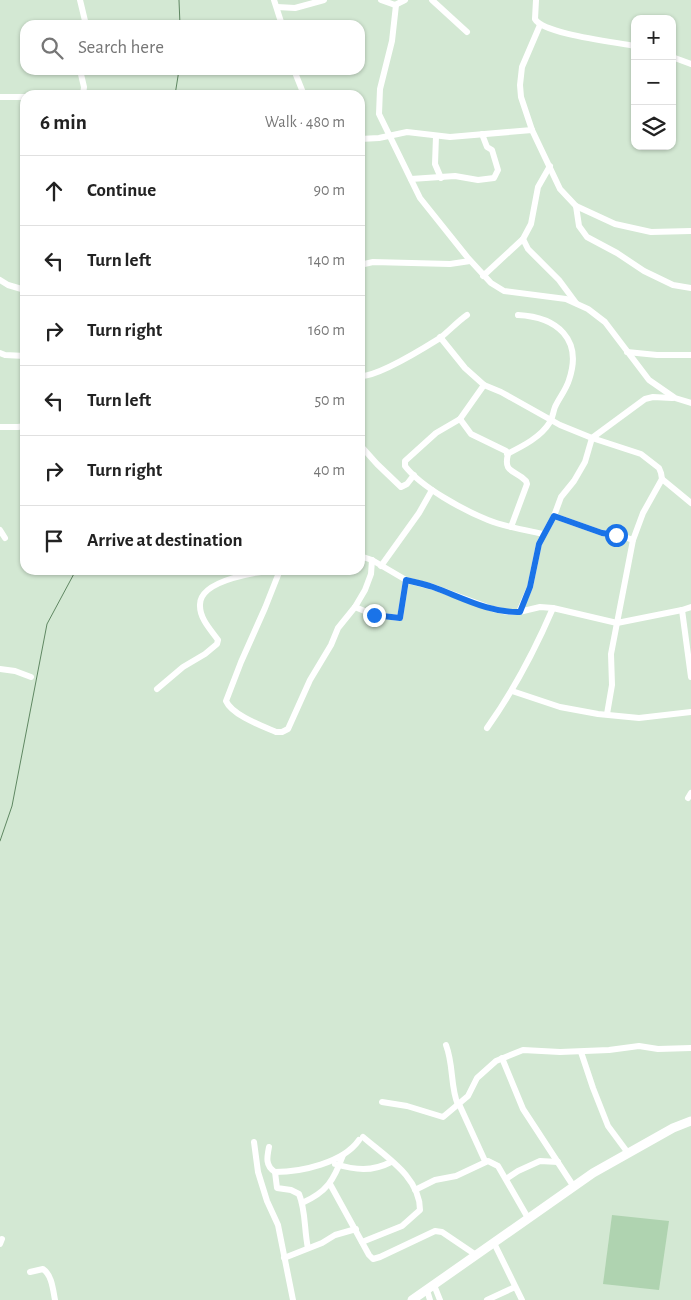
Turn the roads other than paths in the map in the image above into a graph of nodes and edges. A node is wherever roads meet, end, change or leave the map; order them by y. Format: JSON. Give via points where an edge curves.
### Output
{"nodes":[{"id":1,"x":80,"y":0,"type":"edge"},
{"id":2,"x":274,"y":0,"type":"edge"},
{"id":3,"x":324,"y":0,"type":"edge"},
{"id":4,"x":381,"y":0,"type":"edge"},
{"id":5,"x":405,"y":0,"type":"edge"},
{"id":6,"x":432,"y":0,"type":"edge"},
{"id":7,"x":536,"y":0,"type":"edge"},
{"id":8,"x":396,"y":5,"type":"junction"},
{"id":9,"x":277,"y":7,"type":"junction"},
{"id":10,"x":85,"y":20,"type":"edge"},
{"id":11,"x":281,"y":20,"type":"edge"},
{"id":12,"x":540,"y":25,"type":"junction"},
{"id":13,"x":467,"y":32,"type":"dead end"},
{"id":14,"x":631,"y":45,"type":"edge"},
{"id":15,"x":676,"y":58,"type":"edge"},
{"id":16,"x":691,"y":64,"type":"edge"},
{"id":17,"x":81,"y":75,"type":"edge"},
{"id":18,"x":296,"y":75,"type":"edge"},
{"id":19,"x":84,"y":90,"type":"edge"},
{"id":20,"x":302,"y":90,"type":"edge"},
{"id":21,"x":0,"y":97,"type":"edge"},
{"id":22,"x":20,"y":97,"type":"edge"},
{"id":23,"x":532,"y":130,"type":"junction"},
{"id":24,"x":482,"y":134,"type":"junction"},
{"id":25,"x":390,"y":136,"type":"junction"},
{"id":26,"x":436,"y":136,"type":"junction"},
{"id":27,"x":365,"y":138,"type":"edge"},
{"id":28,"x":550,"y":166,"type":"junction"},
{"id":29,"x":441,"y":178,"type":"junction"},
{"id":30,"x":410,"y":179,"type":"junction"},
{"id":31,"x":576,"y":206,"type":"junction"},
{"id":32,"x":691,"y":231,"type":"edge"},
{"id":33,"x":523,"y":239,"type":"junction"},
{"id":34,"x":470,"y":261,"type":"junction"},
{"id":35,"x":365,"y":264,"type":"edge"},
{"id":36,"x":483,"y":276,"type":"junction"},
{"id":37,"x":0,"y":280,"type":"edge"},
{"id":38,"x":691,"y":288,"type":"edge"},
{"id":39,"x":20,"y":289,"type":"edge"},
{"id":40,"x":576,"y":302,"type":"junction"},
{"id":41,"x":467,"y":315,"type":"dead end"},
{"id":42,"x":518,"y":315,"type":"dead end"},
{"id":43,"x":440,"y":338,"type":"junction"},
{"id":44,"x":0,"y":352,"type":"edge"},
{"id":45,"x":627,"y":352,"type":"junction"},
{"id":46,"x":691,"y":355,"type":"edge"},
{"id":47,"x":20,"y":356,"type":"edge"},
{"id":48,"x":365,"y":376,"type":"edge"},
{"id":49,"x":484,"y":385,"type":"junction"},
{"id":50,"x":675,"y":398,"type":"junction"},
{"id":51,"x":691,"y":403,"type":"edge"},
{"id":52,"x":460,"y":419,"type":"junction"},
{"id":53,"x":551,"y":420,"type":"junction"},
{"id":54,"x":0,"y":427,"type":"edge"},
{"id":55,"x":20,"y":427,"type":"edge"},
{"id":56,"x":592,"y":438,"type":"junction"},
{"id":57,"x":365,"y":451,"type":"edge"},
{"id":58,"x":507,"y":454,"type":"junction"},
{"id":59,"x":414,"y":475,"type":"junction"},
{"id":60,"x":662,"y":479,"type":"junction"},
{"id":61,"x":432,"y":490,"type":"junction"},
{"id":62,"x":691,"y":503,"type":"edge"},
{"id":63,"x":554,"y":516,"type":"junction"},
{"id":64,"x":511,"y":527,"type":"junction"},
{"id":65,"x":0,"y":530,"type":"edge"},
{"id":66,"x":544,"y":534,"type":"junction"},
{"id":67,"x":5,"y":538,"type":"dead end"},
{"id":68,"x":633,"y":540,"type":"junction"},
{"id":69,"x":365,"y":558,"type":"edge"},
{"id":70,"x":372,"y":560,"type":"junction"},
{"id":71,"x":381,"y":566,"type":"junction"},
{"id":72,"x":243,"y":575,"type":"edge"},
{"id":73,"x":278,"y":575,"type":"edge"},
{"id":74,"x":406,"y":580,"type":"junction"},
{"id":75,"x":355,"y":607,"type":"junction"},
{"id":76,"x":691,"y":607,"type":"edge"},
{"id":77,"x":553,"y":608,"type":"junction"},
{"id":78,"x":682,"y":610,"type":"junction"},
{"id":79,"x":520,"y":612,"type":"junction"},
{"id":80,"x":617,"y":623,"type":"junction"},
{"id":81,"x":0,"y":669,"type":"edge"},
{"id":82,"x":31,"y":677,"type":"dead end"},
{"id":83,"x":691,"y":677,"type":"edge"},
{"id":84,"x":157,"y":688,"type":"dead end"},
{"id":85,"x":512,"y":691,"type":"junction"},
{"id":86,"x":691,"y":712,"type":"edge"},
{"id":87,"x":607,"y":714,"type":"junction"},
{"id":88,"x":487,"y":728,"type":"dead end"},
{"id":89,"x":446,"y":1045,"type":"dead end"},
{"id":90,"x":691,"y":1048,"type":"edge"},
{"id":91,"x":581,"y":1052,"type":"junction"},
{"id":92,"x":502,"y":1058,"type":"junction"},
{"id":93,"x":382,"y":1102,"type":"dead end"},
{"id":94,"x":458,"y":1105,"type":"junction"},
{"id":95,"x":691,"y":1121,"type":"edge"},
{"id":96,"x":254,"y":1142,"type":"dead end"},
{"id":97,"x":269,"y":1148,"type":"dead end"},
{"id":98,"x":628,"y":1153,"type":"junction"},
{"id":99,"x":343,"y":1154,"type":"junction"},
{"id":100,"x":485,"y":1161,"type":"junction"},
{"id":101,"x":392,"y":1162,"type":"junction"},
{"id":102,"x":558,"y":1162,"type":"junction"},
{"id":103,"x":328,"y":1163,"type":"junction"},
{"id":104,"x":339,"y":1165,"type":"junction"},
{"id":105,"x":275,"y":1172,"type":"junction"},
{"id":106,"x":506,"y":1179,"type":"junction"},
{"id":107,"x":330,"y":1184,"type":"junction"},
{"id":108,"x":574,"y":1187,"type":"junction"},
{"id":109,"x":415,"y":1190,"type":"junction"},
{"id":110,"x":302,"y":1203,"type":"junction"},
{"id":111,"x":528,"y":1218,"type":"junction"},
{"id":112,"x":356,"y":1229,"type":"junction"},
{"id":113,"x":362,"y":1242,"type":"junction"},
{"id":114,"x":494,"y":1243,"type":"junction"},
{"id":115,"x":308,"y":1248,"type":"junction"},
{"id":116,"x":476,"y":1256,"type":"junction"},
{"id":117,"x":284,"y":1258,"type":"junction"},
{"id":118,"x":30,"y":1272,"type":"dead end"},
{"id":119,"x":431,"y":1287,"type":"junction"},
{"id":120,"x":515,"y":1287,"type":"junction"},
{"id":121,"x":55,"y":1300,"type":"edge"},
{"id":122,"x":293,"y":1300,"type":"edge"},
{"id":123,"x":412,"y":1300,"type":"edge"},
{"id":124,"x":430,"y":1300,"type":"edge"},
{"id":125,"x":440,"y":1300,"type":"edge"},
{"id":126,"x":487,"y":1300,"type":"edge"},
{"id":127,"x":522,"y":1300,"type":"edge"}],
"edges":[{"from":1,"to":10,"type":"street"},
{"from":2,"to":9,"type":"street"},
{"from":3,"to":9,"type":"street","via":[[296,8]]},
{"from":4,"to":8,"type":"street"},
{"from":5,"to":8,"type":"street"},
{"from":6,"to":13,"type":"street"},
{"from":7,"to":12,"type":"street","via":[[535,18]]},
{"from":8,"to":25,"type":"street","via":[[378,106],[381,121]]},
{"from":9,"to":11,"type":"street"},
{"from":12,"to":14,"type":"street","via":[[564,33]]},
{"from":12,"to":23,"type":"street","via":[[520,78]]},
{"from":15,"to":16,"type":"street"},
{"from":17,"to":19,"type":"street"},
{"from":18,"to":20,"type":"street"},
{"from":21,"to":22,"type":"street"},
{"from":23,"to":24,"type":"street"},
{"from":23,"to":28,"type":"street"},
{"from":24,"to":26,"type":"street"},
{"from":24,"to":29,"type":"street","via":[[487,147],[492,150],[498,170],[496,175],[490,180],[456,176]]},
{"from":25,"to":26,"type":"street","via":[[407,132]]},
{"from":25,"to":27,"type":"street"},
{"from":25,"to":30,"type":"street"},
{"from":26,"to":29,"type":"street","via":[[435,164]]},
{"from":28,"to":31,"type":"street","via":[[557,184]]},
{"from":28,"to":33,"type":"street","via":[[538,187],[531,224]]},
{"from":29,"to":30,"type":"street"},
{"from":30,"to":34,"type":"street","via":[[420,198]]},
{"from":31,"to":32,"type":"street","via":[[615,224],[651,232]]},
{"from":31,"to":38,"type":"street","via":[[579,226],[587,237],[644,271]]},
{"from":33,"to":36,"type":"street"},
{"from":33,"to":40,"type":"street","via":[[528,249]]},
{"from":34,"to":35,"type":"street"},
{"from":34,"to":36,"type":"street"},
{"from":36,"to":40,"type":"street","via":[[504,291]]},
{"from":37,"to":39,"type":"street"},
{"from":40,"to":45,"type":"street","via":[[605,322]]},
{"from":41,"to":43,"type":"street"},
{"from":42,"to":53,"type":"street","via":[[545,320],[571,342],[570,377]]},
{"from":43,"to":48,"type":"street"},
{"from":43,"to":49,"type":"street"},
{"from":44,"to":47,"type":"street"},
{"from":45,"to":46,"type":"street"},
{"from":45,"to":50,"type":"street","via":[[649,380]]},
{"from":49,"to":52,"type":"street"},
{"from":49,"to":53,"type":"street"},
{"from":50,"to":51,"type":"street"},
{"from":50,"to":56,"type":"street","via":[[645,398]]},
{"from":52,"to":58,"type":"street","via":[[471,434]]},
{"from":52,"to":59,"type":"street","via":[[436,433],[405,461],[405,466]]},
{"from":53,"to":56,"type":"street"},
{"from":53,"to":58,"type":"street","via":[[536,437]]},
{"from":54,"to":55,"type":"street"},
{"from":56,"to":60,"type":"street","via":[[641,454],[660,470]]},
{"from":56,"to":63,"type":"street","via":[[584,462],[561,497]]},
{"from":57,"to":59,"type":"street","via":[[400,487],[403,488]]},
{"from":58,"to":64,"type":"street","via":[[506,466],[528,484]]},
{"from":59,"to":61,"type":"street"},
{"from":60,"to":62,"type":"street"},
{"from":60,"to":68,"type":"street","via":[[643,513]]},
{"from":61,"to":64,"type":"street","via":[[487,520]]},
{"from":61,"to":71,"type":"street"},
{"from":63,"to":66,"type":"street"},
{"from":63,"to":68,"type":"street"},
{"from":64,"to":66,"type":"street"},
{"from":65,"to":67,"type":"street"},
{"from":66,"to":79,"type":"street"},
{"from":68,"to":80,"type":"street"},
{"from":69,"to":70,"type":"street"},
{"from":70,"to":71,"type":"street"},
{"from":70,"to":75,"type":"street","via":[[368,582]]},
{"from":71,"to":74,"type":"street"},
{"from":72,"to":84,"type":"street","via":[[221,583],[201,599],[200,608],[205,622],[218,640],[217,644]]},
{"from":73,"to":75,"type":"street","via":[[226,701],[236,712],[276,732],[288,729],[338,628]]},
{"from":74,"to":75,"type":"street","via":[[400,618],[374,615]]},
{"from":74,"to":79,"type":"street","via":[[493,609]]},
{"from":76,"to":78,"type":"street"},
{"from":77,"to":79,"type":"street"},
{"from":77,"to":80,"type":"street"},
{"from":77,"to":85,"type":"street","via":[[539,642]]},
{"from":78,"to":80,"type":"street"},
{"from":78,"to":83,"type":"street"},
{"from":80,"to":87,"type":"street","via":[[611,654],[612,685]]},
{"from":81,"to":82,"type":"street"},
{"from":85,"to":87,"type":"street","via":[[560,706]]},
{"from":85,"to":88,"type":"street"},
{"from":86,"to":87,"type":"street","via":[[639,718]]},
{"from":89,"to":94,"type":"street"},
{"from":90,"to":91,"type":"street","via":[[658,1050],[639,1046]]},
{"from":91,"to":92,"type":"street","via":[[527,1049]]},
{"from":91,"to":98,"type":"street","via":[[608,1126]]},
{"from":92,"to":94,"type":"street","via":[[477,1078],[472,1092]]},
{"from":92,"to":102,"type":"street","via":[[523,1109]]},
{"from":93,"to":94,"type":"street","via":[[443,1118]]},
{"from":94,"to":100,"type":"street"},
{"from":95,"to":98,"type":"main road"},
{"from":96,"to":117,"type":"street","via":[[258,1172],[278,1225]]},
{"from":97,"to":105,"type":"street","via":[[267,1161]]},
{"from":98,"to":108,"type":"main road"},
{"from":99,"to":101,"type":"street","via":[[361,1139]]},
{"from":99,"to":103,"type":"street"},
{"from":99,"to":104,"type":"street"},
{"from":100,"to":106,"type":"street","via":[[495,1164]]},
{"from":100,"to":109,"type":"street","via":[[456,1176],[435,1180]]},
{"from":101,"to":104,"type":"street","via":[[364,1170]]},
{"from":101,"to":109,"type":"street"},
{"from":102,"to":106,"type":"street","via":[[540,1161]]},
{"from":102,"to":108,"type":"street"},
{"from":103,"to":104,"type":"street"},
{"from":103,"to":105,"type":"street"},
{"from":104,"to":107,"type":"street"},
{"from":105,"to":110,"type":"street","via":[[277,1188],[296,1192]]},
{"from":106,"to":111,"type":"street"},
{"from":107,"to":110,"type":"street"},
{"from":107,"to":112,"type":"street"},
{"from":108,"to":111,"type":"main road"},
{"from":109,"to":113,"type":"street","via":[[420,1206],[418,1214],[402,1226]]},
{"from":110,"to":115,"type":"street"},
{"from":111,"to":114,"type":"main road"},
{"from":112,"to":113,"type":"street"},
{"from":112,"to":115,"type":"street"},
{"from":113,"to":116,"type":"street","via":[[369,1256],[376,1259],[435,1230]]},
{"from":114,"to":116,"type":"main road"},
{"from":114,"to":120,"type":"street"},
{"from":115,"to":117,"type":"street"},
{"from":116,"to":119,"type":"main road"},
{"from":117,"to":122,"type":"street"},
{"from":118,"to":121,"type":"street","via":[[46,1271]]},
{"from":119,"to":123,"type":"main road"},
{"from":119,"to":124,"type":"street"},
{"from":119,"to":125,"type":"street"},
{"from":120,"to":126,"type":"street"},
{"from":120,"to":127,"type":"street"}]}
